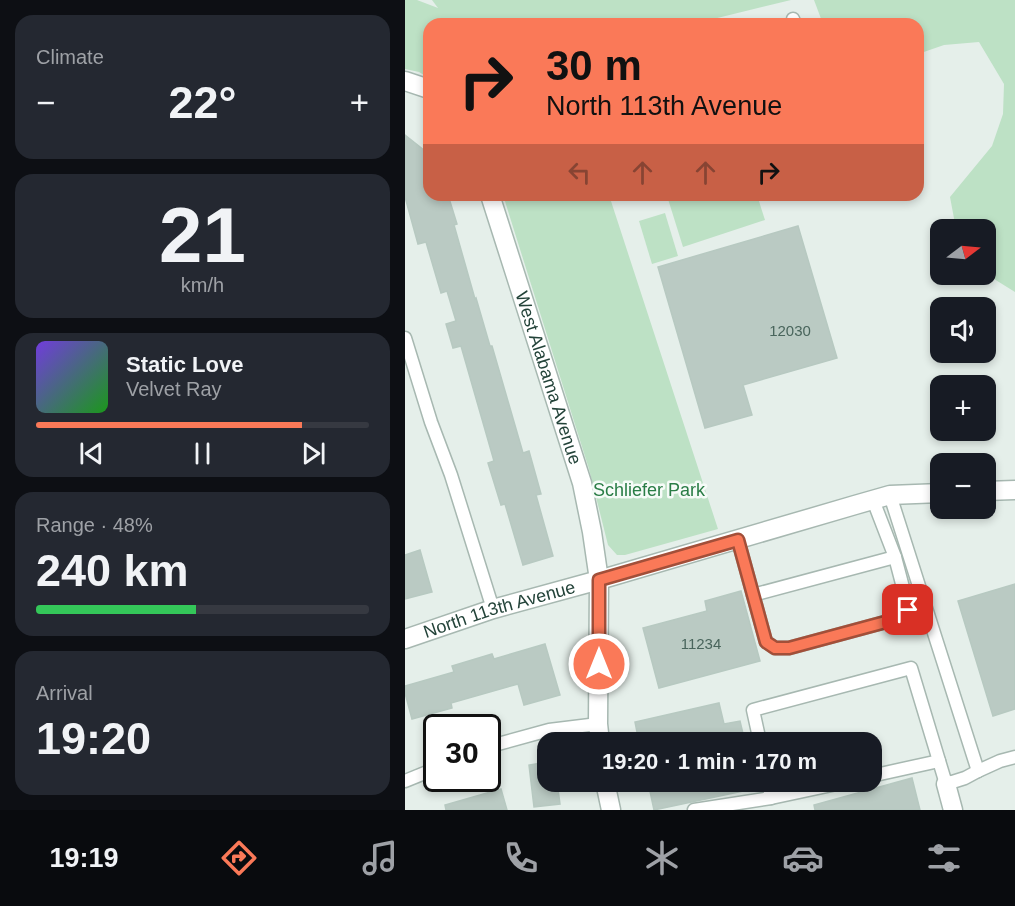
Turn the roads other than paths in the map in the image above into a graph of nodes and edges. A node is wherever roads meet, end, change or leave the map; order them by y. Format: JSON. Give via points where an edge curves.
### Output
{"nodes":[{"id":1,"x":405,"y":81,"type":"edge"},
{"id":2,"x":423,"y":87,"type":"edge"},
{"id":3,"x":492,"y":201,"type":"edge"},
{"id":4,"x":405,"y":338,"type":"edge"},
{"id":5,"x":1015,"y":490,"type":"edge"},
{"id":6,"x":996,"y":491,"type":"edge"},
{"id":7,"x":930,"y":494,"type":"edge"},
{"id":8,"x":882,"y":498,"type":"junction"},
{"id":9,"x":738,"y":540,"type":"junction"},
{"id":10,"x":894,"y":557,"type":"junction"},
{"id":11,"x":599,"y":580,"type":"junction"},
{"id":12,"x":753,"y":595,"type":"junction"},
{"id":13,"x":493,"y":609,"type":"junction"},
{"id":14,"x":405,"y":639,"type":"edge"},
{"id":15,"x":542,"y":732,"type":"edge"},
{"id":16,"x":582,"y":732,"type":"edge"},
{"id":17,"x":599,"y":732,"type":"edge"},
{"id":18,"x":758,"y":732,"type":"edge"},
{"id":19,"x":537,"y":733,"type":"edge"},
{"id":20,"x":501,"y":743,"type":"edge"},
{"id":21,"x":1015,"y":757,"type":"edge"},
{"id":22,"x":939,"y":761,"type":"junction"},
{"id":23,"x":978,"y":771,"type":"junction"},
{"id":24,"x":423,"y":774,"type":"edge"},
{"id":25,"x":882,"y":774,"type":"edge"},
{"id":26,"x":405,"y":781,"type":"edge"},
{"id":27,"x":946,"y":784,"type":"junction"},
{"id":28,"x":607,"y":792,"type":"edge"},
{"id":29,"x":770,"y":792,"type":"edge"},
{"id":30,"x":799,"y":792,"type":"edge"},
{"id":31,"x":771,"y":798,"type":"junction"},
{"id":32,"x":611,"y":810,"type":"edge"},
{"id":33,"x":695,"y":810,"type":"edge"},
{"id":34,"x":953,"y":810,"type":"edge"}],
"edges":[{"from":1,"to":2,"type":"street"},
{"from":3,"to":11,"type":"street","name":"West Alabama Avenue","via":[[582,483]]},
{"from":4,"to":13,"type":"lane"},
{"from":5,"to":6,"type":"street"},
{"from":7,"to":8,"type":"street","name":"North 113th Avenue"},
{"from":8,"to":9,"type":"street","name":"North 113th Avenue"},
{"from":8,"to":10,"type":"lane"},
{"from":8,"to":23,"type":"lane"},
{"from":9,"to":11,"type":"street","name":"North 113th Avenue"},
{"from":9,"to":12,"type":"lane"},
{"from":10,"to":12,"type":"lane"},
{"from":10,"to":12,"type":"lane","via":[[908,610],[904,617],[789,648],[775,648],[766,642]]},
{"from":11,"to":13,"type":"street","name":"North 113th Avenue"},
{"from":11,"to":17,"type":"street","name":"West Alabama Avenue"},
{"from":13,"to":14,"type":"street","name":"North 113th Avenue"},
{"from":15,"to":16,"type":"lane"},
{"from":18,"to":22,"type":"lane","via":[[753,710],[911,668]]},
{"from":19,"to":20,"type":"lane"},
{"from":21,"to":23,"type":"lane"},
{"from":22,"to":25,"type":"lane"},
{"from":22,"to":27,"type":"lane"},
{"from":23,"to":27,"type":"lane"},
{"from":24,"to":26,"type":"lane"},
{"from":27,"to":34,"type":"street"},
{"from":28,"to":32,"type":"street"},
{"from":29,"to":31,"type":"lane"},
{"from":30,"to":31,"type":"lane"},
{"from":31,"to":33,"type":"lane"}]}
